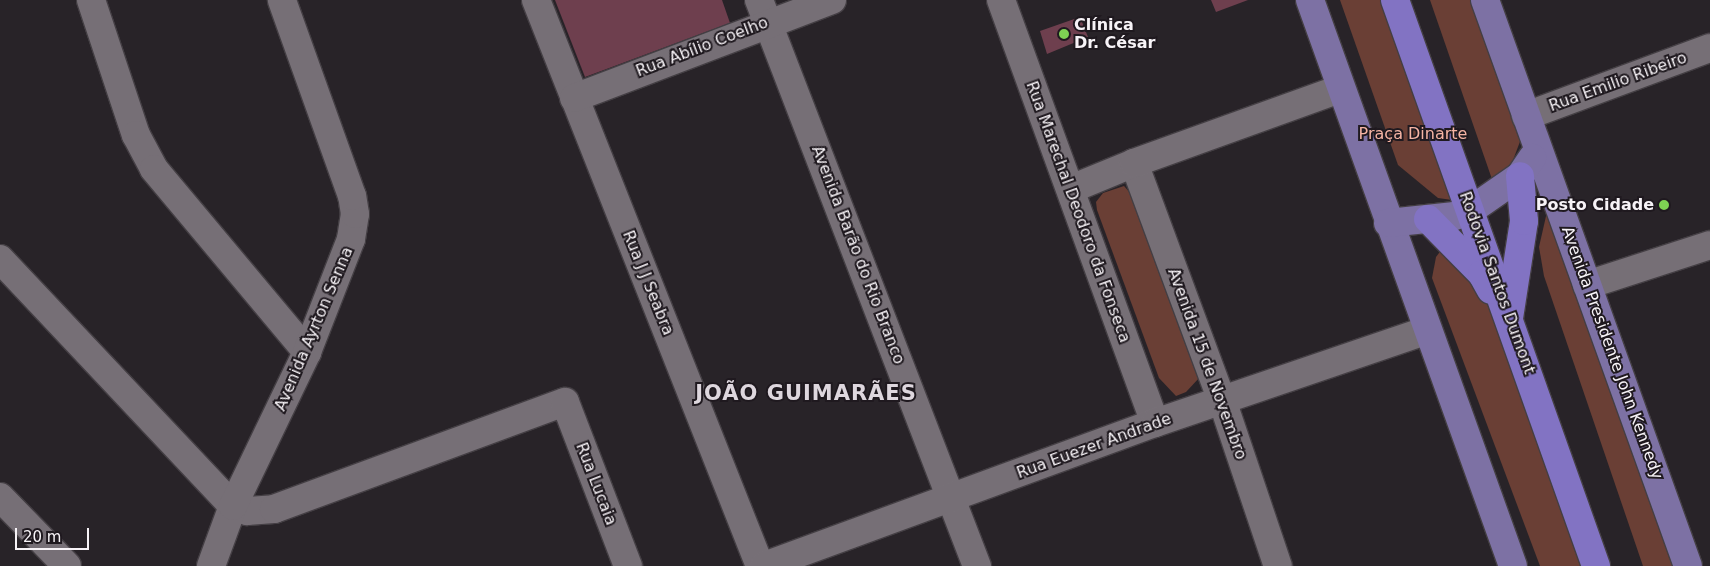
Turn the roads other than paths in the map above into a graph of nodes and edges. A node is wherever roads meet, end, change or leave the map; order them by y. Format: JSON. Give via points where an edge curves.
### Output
{"nodes":[{"id":1,"x":91,"y":0,"type":"edge"},
{"id":2,"x":282,"y":0,"type":"edge"},
{"id":3,"x":536,"y":0,"type":"edge"},
{"id":4,"x":832,"y":0,"type":"edge"},
{"id":5,"x":1001,"y":0,"type":"edge"},
{"id":6,"x":1310,"y":0,"type":"edge"},
{"id":7,"x":1395,"y":0,"type":"edge"},
{"id":8,"x":1484,"y":0,"type":"edge"},
{"id":9,"x":763,"y":11,"type":"edge"},
{"id":10,"x":1710,"y":48,"type":"edge"},
{"id":11,"x":1340,"y":89,"type":"junction"},
{"id":12,"x":574,"y":98,"type":"junction"},
{"id":13,"x":1526,"y":116,"type":"junction"},
{"id":14,"x":1538,"y":146,"type":"junction"},
{"id":15,"x":1134,"y":162,"type":"junction"},
{"id":16,"x":1520,"y":176,"type":"junction"},
{"id":17,"x":1071,"y":190,"type":"junction"},
{"id":18,"x":1471,"y":210,"type":"junction"},
{"id":19,"x":1428,"y":219,"type":"junction"},
{"id":20,"x":1388,"y":224,"type":"junction"},
{"id":21,"x":1710,"y":245,"type":"edge"},
{"id":22,"x":0,"y":258,"type":"edge"},
{"id":23,"x":1587,"y":285,"type":"junction"},
{"id":24,"x":1509,"y":320,"type":"junction"},
{"id":25,"x":1426,"y":331,"type":"junction"},
{"id":26,"x":307,"y":352,"type":"junction"},
{"id":27,"x":1223,"y":403,"type":"junction"},
{"id":28,"x":1155,"y":423,"type":"junction"},
{"id":29,"x":0,"y":497,"type":"edge"},
{"id":30,"x":952,"y":497,"type":"junction"},
{"id":31,"x":233,"y":506,"type":"junction"},
{"id":32,"x":67,"y":566,"type":"edge"},
{"id":33,"x":211,"y":566,"type":"edge"},
{"id":34,"x":628,"y":566,"type":"edge"},
{"id":35,"x":762,"y":566,"type":"edge"},
{"id":36,"x":977,"y":566,"type":"edge"},
{"id":37,"x":1278,"y":566,"type":"edge"},
{"id":38,"x":1512,"y":566,"type":"edge"},
{"id":39,"x":1596,"y":566,"type":"edge"},
{"id":40,"x":1688,"y":566,"type":"edge"}],
"edges":[{"from":1,"to":26,"type":"street","via":[[136,135],[154,169]]},
{"from":2,"to":26,"type":"street","name":"Avenida Ayrton Senna","via":[[352,196],[355,214],[352,239]]},
{"from":3,"to":12,"type":"street","name":"Rua J J Seabra"},
{"from":4,"to":9,"type":"street","name":"Rua Abílio Coelho"},
{"from":5,"to":17,"type":"street","name":"Rua Marechal Deodoro da Fonseca"},
{"from":6,"to":11,"type":"main road"},
{"from":7,"to":18,"type":"highway","name":"Rodovia Santos Dumont"},
{"from":8,"to":13,"type":"main road","name":"Avenida Presidente John Kennedy"},
{"from":9,"to":12,"type":"street","name":"Rua Abílio Coelho"},
{"from":9,"to":30,"type":"street","name":"Avenida Barão do Rio Branco"},
{"from":10,"to":13,"type":"street","name":"Rua Emilio Ribeiro"},
{"from":11,"to":15,"type":"street"},
{"from":11,"to":20,"type":"main road"},
{"from":12,"to":35,"type":"street","name":"Rua J J Seabra"},
{"from":13,"to":14,"type":"main road","name":"Avenida Presidente John Kennedy"},
{"from":14,"to":16,"type":"main road"},
{"from":14,"to":23,"type":"main road","name":"Avenida Presidente John Kennedy"},
{"from":15,"to":17,"type":"street"},
{"from":15,"to":27,"type":"street","name":"Avenida 15 de Novembro"},
{"from":16,"to":18,"type":"main road"},
{"from":16,"to":24,"type":"highway","via":[[1524,221]]},
{"from":17,"to":28,"type":"street","name":"Rua Marechal Deodoro da Fonseca"},
{"from":18,"to":19,"type":"main road"},
{"from":18,"to":24,"type":"highway","name":"Rodovia Santos Dumont"},
{"from":19,"to":20,"type":"main road"},
{"from":19,"to":24,"type":"highway","via":[[1482,274]]},
{"from":20,"to":25,"type":"main road"},
{"from":21,"to":23,"type":"street"},
{"from":22,"to":31,"type":"street"},
{"from":23,"to":40,"type":"main road","name":"Avenida Presidente John Kennedy"},
{"from":24,"to":39,"type":"highway","name":"Rodovia Santos Dumont"},
{"from":25,"to":27,"type":"street","name":"Rua Euezer Andrade"},
{"from":25,"to":38,"type":"main road"},
{"from":26,"to":31,"type":"street","name":"Avenida Ayrton Senna"},
{"from":27,"to":28,"type":"street","name":"Rua Euezer Andrade"},
{"from":27,"to":37,"type":"street","name":"Avenida 15 de Novembro"},
{"from":28,"to":30,"type":"street","name":"Rua Euezer Andrade"},
{"from":29,"to":32,"type":"street"},
{"from":30,"to":35,"type":"street","name":"Rua Euezer Andrade"},
{"from":30,"to":36,"type":"street","name":"Avenida Barão do Rio Branco"},
{"from":31,"to":33,"type":"street","name":"Avenida Ayrton Senna"},
{"from":31,"to":34,"type":"street","name":"Rua Lucaia","via":[[247,511],[274,509],[565,402]]}]}
